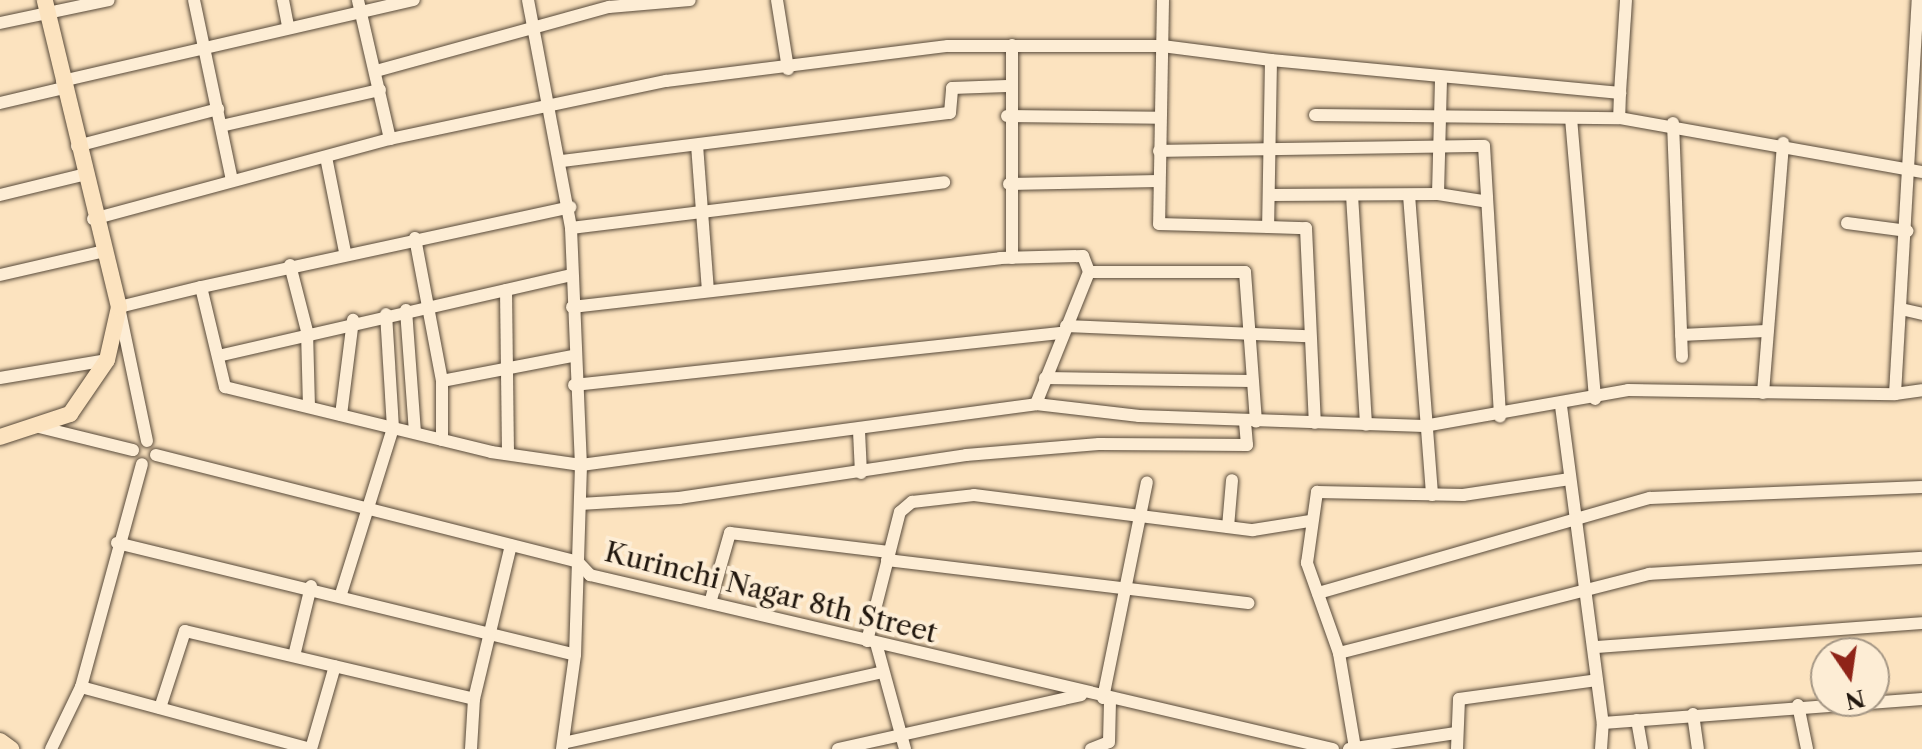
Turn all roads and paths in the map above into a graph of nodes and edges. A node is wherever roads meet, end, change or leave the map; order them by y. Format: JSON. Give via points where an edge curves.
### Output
{"nodes":[{"id":1,"x":109,"y":0,"type":"edge"},
{"id":2,"x":194,"y":0,"type":"edge"},
{"id":3,"x":283,"y":0,"type":"edge"},
{"id":4,"x":414,"y":0,"type":"edge"},
{"id":5,"x":528,"y":0,"type":"edge"},
{"id":6,"x":690,"y":0,"type":"edge"},
{"id":7,"x":777,"y":0,"type":"edge"},
{"id":8,"x":1163,"y":0,"type":"edge"},
{"id":9,"x":1626,"y":0,"type":"edge"},
{"id":10,"x":1918,"y":0,"type":"edge"},
{"id":11,"x":360,"y":6,"type":"edge"},
{"id":12,"x":46,"y":8,"type":"edge"},
{"id":13,"x":0,"y":23,"type":"edge"},
{"id":14,"x":288,"y":26,"type":"junction"},
{"id":15,"x":535,"y":31,"type":"junction"},
{"id":16,"x":1918,"y":44,"type":"edge"},
{"id":17,"x":201,"y":45,"type":"junction"},
{"id":18,"x":1012,"y":45,"type":"junction"},
{"id":19,"x":1162,"y":46,"type":"junction"},
{"id":20,"x":1271,"y":60,"type":"junction"},
{"id":21,"x":788,"y":69,"type":"junction"},
{"id":22,"x":376,"y":71,"type":"junction"},
{"id":23,"x":1441,"y":81,"type":"junction"},
{"id":24,"x":63,"y":84,"type":"junction"},
{"id":25,"x":1007,"y":86,"type":"junction"},
{"id":26,"x":380,"y":90,"type":"junction"},
{"id":27,"x":1620,"y":93,"type":"junction"},
{"id":28,"x":0,"y":103,"type":"edge"},
{"id":29,"x":551,"y":106,"type":"junction"},
{"id":30,"x":218,"y":109,"type":"junction"},
{"id":31,"x":1906,"y":113,"type":"junction"},
{"id":32,"x":1922,"y":113,"type":"edge"},
{"id":33,"x":1315,"y":115,"type":"dead end"},
{"id":34,"x":1441,"y":115,"type":"junction"},
{"id":35,"x":1007,"y":116,"type":"junction"},
{"id":36,"x":1160,"y":118,"type":"junction"},
{"id":37,"x":1571,"y":118,"type":"junction"},
{"id":38,"x":1619,"y":118,"type":"junction"},
{"id":39,"x":1673,"y":123,"type":"junction"},
{"id":40,"x":221,"y":126,"type":"junction"},
{"id":41,"x":390,"y":139,"type":"junction"},
{"id":42,"x":1783,"y":143,"type":"junction"},
{"id":43,"x":1439,"y":144,"type":"junction"},
{"id":44,"x":697,"y":145,"type":"junction"},
{"id":45,"x":77,"y":146,"type":"junction"},
{"id":46,"x":1269,"y":148,"type":"junction"},
{"id":47,"x":1159,"y":151,"type":"junction"},
{"id":48,"x":326,"y":157,"type":"junction"},
{"id":49,"x":562,"y":161,"type":"junction"},
{"id":50,"x":1908,"y":168,"type":"junction"},
{"id":51,"x":1922,"y":172,"type":"edge"},
{"id":52,"x":82,"y":175,"type":"junction"},
{"id":53,"x":232,"y":180,"type":"junction"},
{"id":54,"x":1158,"y":181,"type":"junction"},
{"id":55,"x":944,"y":182,"type":"dead end"},
{"id":56,"x":1009,"y":184,"type":"junction"},
{"id":57,"x":1438,"y":194,"type":"junction"},
{"id":58,"x":0,"y":195,"type":"edge"},
{"id":59,"x":1269,"y":195,"type":"junction"},
{"id":60,"x":1352,"y":195,"type":"junction"},
{"id":61,"x":1409,"y":195,"type":"junction"},
{"id":62,"x":1482,"y":201,"type":"junction"},
{"id":63,"x":570,"y":207,"type":"junction"},
{"id":64,"x":700,"y":217,"type":"junction"},
{"id":65,"x":93,"y":219,"type":"junction"},
{"id":66,"x":1847,"y":223,"type":"dead end"},
{"id":67,"x":1268,"y":227,"type":"junction"},
{"id":68,"x":571,"y":228,"type":"junction"},
{"id":69,"x":1907,"y":233,"type":"junction"},
{"id":70,"x":415,"y":238,"type":"junction"},
{"id":71,"x":1922,"y":240,"type":"edge"},
{"id":72,"x":105,"y":251,"type":"junction"},
{"id":73,"x":345,"y":252,"type":"junction"},
{"id":74,"x":1012,"y":258,"type":"junction"},
{"id":75,"x":290,"y":265,"type":"junction"},
{"id":76,"x":1089,"y":272,"type":"junction"},
{"id":77,"x":0,"y":275,"type":"edge"},
{"id":78,"x":571,"y":275,"type":"junction"},
{"id":79,"x":201,"y":287,"type":"junction"},
{"id":80,"x":506,"y":290,"type":"junction"},
{"id":81,"x":708,"y":290,"type":"junction"},
{"id":82,"x":427,"y":306,"type":"junction"},
{"id":83,"x":119,"y":307,"type":"junction"},
{"id":84,"x":572,"y":307,"type":"junction"},
{"id":85,"x":1901,"y":309,"type":"junction"},
{"id":86,"x":406,"y":310,"type":"junction"},
{"id":87,"x":386,"y":314,"type":"junction"},
{"id":88,"x":1922,"y":314,"type":"edge"},
{"id":89,"x":353,"y":320,"type":"junction"},
{"id":90,"x":1248,"y":328,"type":"junction"},
{"id":91,"x":1064,"y":329,"type":"junction"},
{"id":92,"x":307,"y":331,"type":"junction"},
{"id":93,"x":1766,"y":331,"type":"junction"},
{"id":94,"x":1681,"y":335,"type":"junction"},
{"id":95,"x":1308,"y":336,"type":"junction"},
{"id":96,"x":218,"y":356,"type":"junction"},
{"id":97,"x":572,"y":356,"type":"junction"},
{"id":98,"x":1682,"y":357,"type":"dead end"},
{"id":99,"x":107,"y":360,"type":"junction"},
{"id":100,"x":510,"y":369,"type":"junction"},
{"id":101,"x":0,"y":378,"type":"edge"},
{"id":102,"x":1045,"y":378,"type":"junction"},
{"id":103,"x":442,"y":381,"type":"junction"},
{"id":104,"x":1251,"y":381,"type":"junction"},
{"id":105,"x":574,"y":385,"type":"junction"},
{"id":106,"x":1922,"y":390,"type":"edge"},
{"id":107,"x":1763,"y":393,"type":"junction"},
{"id":108,"x":1895,"y":394,"type":"junction"},
{"id":109,"x":1595,"y":399,"type":"junction"},
{"id":110,"x":1036,"y":404,"type":"junction"},
{"id":111,"x":1561,"y":406,"type":"junction"},
{"id":112,"x":309,"y":407,"type":"junction"},
{"id":113,"x":341,"y":415,"type":"junction"},
{"id":114,"x":1500,"y":417,"type":"junction"},
{"id":115,"x":1250,"y":422,"type":"junction"},
{"id":116,"x":1315,"y":423,"type":"junction"},
{"id":117,"x":1366,"y":425,"type":"junction"},
{"id":118,"x":35,"y":426,"type":"junction"},
{"id":119,"x":1424,"y":426,"type":"junction"},
{"id":120,"x":393,"y":428,"type":"junction"},
{"id":121,"x":859,"y":431,"type":"junction"},
{"id":122,"x":415,"y":433,"type":"junction"},
{"id":123,"x":0,"y":437,"type":"edge"},
{"id":124,"x":442,"y":440,"type":"junction"},
{"id":125,"x":147,"y":441,"type":"junction"},
{"id":126,"x":133,"y":450,"type":"junction"},
{"id":127,"x":508,"y":454,"type":"junction"},
{"id":128,"x":156,"y":455,"type":"junction"},
{"id":129,"x":142,"y":464,"type":"junction"},
{"id":130,"x":581,"y":465,"type":"junction"},
{"id":131,"x":861,"y":473,"type":"junction"},
{"id":132,"x":1570,"y":479,"type":"junction"},
{"id":133,"x":1232,"y":480,"type":"dead end"},
{"id":134,"x":1147,"y":482,"type":"dead end"},
{"id":135,"x":1922,"y":487,"type":"edge"},
{"id":136,"x":1432,"y":495,"type":"junction"},
{"id":137,"x":580,"y":504,"type":"junction"},
{"id":138,"x":366,"y":508,"type":"junction"},
{"id":139,"x":1142,"y":515,"type":"junction"},
{"id":140,"x":1579,"y":519,"type":"junction"},
{"id":141,"x":1310,"y":521,"type":"junction"},
{"id":142,"x":1228,"y":527,"type":"junction"},
{"id":143,"x":117,"y":543,"type":"junction"},
{"id":144,"x":511,"y":545,"type":"junction"},
{"id":145,"x":888,"y":556,"type":"junction"},
{"id":146,"x":1922,"y":558,"type":"edge"},
{"id":147,"x":578,"y":562,"type":"junction"},
{"id":148,"x":1586,"y":584,"type":"junction"},
{"id":149,"x":311,"y":586,"type":"junction"},
{"id":150,"x":1130,"y":586,"type":"junction"},
{"id":151,"x":1318,"y":593,"type":"junction"},
{"id":152,"x":341,"y":594,"type":"junction"},
{"id":153,"x":710,"y":603,"type":"junction"},
{"id":154,"x":1248,"y":603,"type":"dead end"},
{"id":155,"x":1922,"y":623,"type":"edge"},
{"id":156,"x":490,"y":632,"type":"junction"},
{"id":157,"x":871,"y":642,"type":"junction"},
{"id":158,"x":1596,"y":647,"type":"junction"},
{"id":159,"x":1339,"y":653,"type":"junction"},
{"id":160,"x":575,"y":655,"type":"junction"},
{"id":161,"x":294,"y":656,"type":"junction"},
{"id":162,"x":335,"y":666,"type":"junction"},
{"id":163,"x":883,"y":672,"type":"junction"},
{"id":164,"x":1597,"y":680,"type":"junction"},
{"id":165,"x":81,"y":687,"type":"junction"},
{"id":166,"x":1087,"y":694,"type":"junction"},
{"id":167,"x":474,"y":699,"type":"junction"},
{"id":168,"x":1106,"y":699,"type":"junction"},
{"id":169,"x":1922,"y":699,"type":"edge"},
{"id":170,"x":1798,"y":705,"type":"junction"},
{"id":171,"x":160,"y":708,"type":"junction"},
{"id":172,"x":1693,"y":714,"type":"junction"},
{"id":173,"x":1637,"y":720,"type":"junction"},
{"id":174,"x":1603,"y":723,"type":"junction"},
{"id":175,"x":1456,"y":733,"type":"junction"},
{"id":176,"x":902,"y":734,"type":"junction"},
{"id":177,"x":0,"y":741,"type":"edge"},
{"id":178,"x":562,"y":746,"type":"edge"},
{"id":179,"x":11,"y":749,"type":"edge"},
{"id":180,"x":51,"y":749,"type":"edge"},
{"id":181,"x":310,"y":749,"type":"edge"},
{"id":182,"x":471,"y":749,"type":"edge"},
{"id":183,"x":838,"y":749,"type":"edge"},
{"id":184,"x":905,"y":749,"type":"edge"},
{"id":185,"x":1091,"y":749,"type":"edge"},
{"id":186,"x":1333,"y":749,"type":"edge"},
{"id":187,"x":1352,"y":749,"type":"edge"},
{"id":188,"x":1457,"y":749,"type":"edge"},
{"id":189,"x":1601,"y":749,"type":"edge"},
{"id":190,"x":1642,"y":749,"type":"edge"},
{"id":191,"x":1698,"y":749,"type":"edge"},
{"id":192,"x":1807,"y":749,"type":"edge"}],
"edges":[{"from":1,"to":12,"type":"street"},
{"from":2,"to":17,"type":"street"},
{"from":3,"to":14,"type":"street"},
{"from":4,"to":11,"type":"street"},
{"from":5,"to":15,"type":"street"},
{"from":6,"to":15,"type":"street","via":[[609,7]]},
{"from":7,"to":21,"type":"street"},
{"from":8,"to":19,"type":"street"},
{"from":9,"to":27,"type":"street"},
{"from":10,"to":16,"type":"street"},
{"from":11,"to":14,"type":"street"},
{"from":11,"to":22,"type":"street"},
{"from":12,"to":13,"type":"street"},
{"from":12,"to":24,"type":"main road"},
{"from":14,"to":17,"type":"street"},
{"from":15,"to":22,"type":"street"},
{"from":15,"to":29,"type":"street"},
{"from":16,"to":31,"type":"street"},
{"from":17,"to":24,"type":"street"},
{"from":17,"to":30,"type":"street"},
{"from":18,"to":19,"type":"street"},
{"from":18,"to":21,"type":"street","via":[[948,46]]},
{"from":18,"to":25,"type":"street"},
{"from":19,"to":20,"type":"street"},
{"from":19,"to":36,"type":"street"},
{"from":20,"to":23,"type":"street"},
{"from":20,"to":46,"type":"street"},
{"from":21,"to":29,"type":"street","via":[[666,81]]},
{"from":22,"to":26,"type":"street"},
{"from":23,"to":27,"type":"street"},
{"from":23,"to":34,"type":"street"},
{"from":24,"to":28,"type":"street"},
{"from":24,"to":45,"type":"main road"},
{"from":25,"to":35,"type":"street"},
{"from":25,"to":44,"type":"street","via":[[952,88],[950,113]]},
{"from":26,"to":40,"type":"street"},
{"from":26,"to":41,"type":"street"},
{"from":27,"to":38,"type":"street"},
{"from":29,"to":41,"type":"street"},
{"from":29,"to":49,"type":"street"},
{"from":30,"to":40,"type":"street"},
{"from":30,"to":45,"type":"street"},
{"from":31,"to":32,"type":"street"},
{"from":31,"to":50,"type":"street"},
{"from":33,"to":34,"type":"street"},
{"from":34,"to":37,"type":"street"},
{"from":34,"to":43,"type":"street"},
{"from":35,"to":36,"type":"street"},
{"from":35,"to":56,"type":"street"},
{"from":36,"to":47,"type":"street"},
{"from":37,"to":38,"type":"street"},
{"from":37,"to":109,"type":"street"},
{"from":38,"to":39,"type":"street"},
{"from":39,"to":42,"type":"street"},
{"from":39,"to":94,"type":"street"},
{"from":40,"to":53,"type":"street"},
{"from":41,"to":48,"type":"street"},
{"from":42,"to":50,"type":"street"},
{"from":42,"to":93,"type":"street"},
{"from":43,"to":46,"type":"street"},
{"from":43,"to":57,"type":"street"},
{"from":43,"to":62,"type":"street","via":[[1484,146]]},
{"from":44,"to":49,"type":"street"},
{"from":44,"to":64,"type":"street"},
{"from":45,"to":52,"type":"main road"},
{"from":46,"to":47,"type":"street"},
{"from":46,"to":59,"type":"street"},
{"from":47,"to":54,"type":"street"},
{"from":48,"to":53,"type":"street"},
{"from":48,"to":73,"type":"street"},
{"from":49,"to":63,"type":"street"},
{"from":50,"to":51,"type":"street"},
{"from":50,"to":69,"type":"street"},
{"from":52,"to":58,"type":"street"},
{"from":52,"to":65,"type":"main road"},
{"from":53,"to":65,"type":"street"},
{"from":54,"to":56,"type":"street"},
{"from":54,"to":67,"type":"street","via":[[1159,224]]},
{"from":55,"to":64,"type":"street"},
{"from":56,"to":74,"type":"street"},
{"from":57,"to":61,"type":"street"},
{"from":57,"to":62,"type":"street"},
{"from":59,"to":60,"type":"street"},
{"from":59,"to":67,"type":"street"},
{"from":60,"to":61,"type":"street"},
{"from":60,"to":117,"type":"street"},
{"from":61,"to":119,"type":"street"},
{"from":62,"to":114,"type":"street"},
{"from":63,"to":68,"type":"street"},
{"from":63,"to":70,"type":"street"},
{"from":64,"to":68,"type":"street"},
{"from":64,"to":81,"type":"street"},
{"from":65,"to":72,"type":"main road"},
{"from":66,"to":69,"type":"street"},
{"from":67,"to":95,"type":"street","via":[[1306,228]]},
{"from":68,"to":78,"type":"street"},
{"from":69,"to":71,"type":"street"},
{"from":69,"to":85,"type":"street"},
{"from":70,"to":73,"type":"street"},
{"from":70,"to":82,"type":"street"},
{"from":72,"to":77,"type":"street"},
{"from":72,"to":83,"type":"main road"},
{"from":73,"to":75,"type":"street"},
{"from":74,"to":76,"type":"street","via":[[1083,256]]},
{"from":74,"to":81,"type":"street"},
{"from":75,"to":79,"type":"street"},
{"from":75,"to":92,"type":"street"},
{"from":76,"to":90,"type":"street","via":[[1245,272]]},
{"from":76,"to":91,"type":"street"},
{"from":78,"to":80,"type":"street"},
{"from":78,"to":84,"type":"street"},
{"from":79,"to":83,"type":"street"},
{"from":79,"to":96,"type":"street"},
{"from":80,"to":82,"type":"street"},
{"from":80,"to":100,"type":"street"},
{"from":81,"to":84,"type":"street"},
{"from":82,"to":86,"type":"street"},
{"from":82,"to":103,"type":"street"},
{"from":83,"to":99,"type":"main road"},
{"from":83,"to":125,"type":"street"},
{"from":84,"to":97,"type":"street"},
{"from":85,"to":88,"type":"street"},
{"from":85,"to":108,"type":"street"},
{"from":86,"to":87,"type":"street"},
{"from":86,"to":122,"type":"street"},
{"from":87,"to":89,"type":"street"},
{"from":87,"to":120,"type":"street"},
{"from":89,"to":92,"type":"street"},
{"from":89,"to":113,"type":"street"},
{"from":90,"to":91,"type":"street"},
{"from":90,"to":95,"type":"street"},
{"from":90,"to":104,"type":"street"},
{"from":91,"to":102,"type":"street"},
{"from":91,"to":105,"type":"street"},
{"from":92,"to":96,"type":"street"},
{"from":92,"to":112,"type":"street"},
{"from":93,"to":94,"type":"street"},
{"from":93,"to":107,"type":"street"},
{"from":94,"to":98,"type":"street"},
{"from":95,"to":116,"type":"street"},
{"from":96,"to":112,"type":"street","via":[[225,387]]},
{"from":97,"to":100,"type":"street"},
{"from":97,"to":105,"type":"street"},
{"from":99,"to":101,"type":"street"},
{"from":99,"to":118,"type":"main road","via":[[70,414]]},
{"from":100,"to":103,"type":"street"},
{"from":100,"to":127,"type":"street"},
{"from":102,"to":104,"type":"street"},
{"from":102,"to":110,"type":"street"},
{"from":103,"to":124,"type":"street"},
{"from":104,"to":115,"type":"street"},
{"from":105,"to":130,"type":"street"},
{"from":106,"to":108,"type":"street"},
{"from":107,"to":108,"type":"street"},
{"from":107,"to":109,"type":"street","via":[[1646,389]]},
{"from":109,"to":111,"type":"street"},
{"from":110,"to":115,"type":"street"},
{"from":110,"to":121,"type":"street"},
{"from":111,"to":114,"type":"street"},
{"from":111,"to":132,"type":"street"},
{"from":112,"to":113,"type":"street"},
{"from":113,"to":120,"type":"street"},
{"from":114,"to":119,"type":"street"},
{"from":115,"to":116,"type":"street"},
{"from":115,"to":131,"type":"street","via":[[1247,445],[1099,444]]},
{"from":116,"to":117,"type":"street"},
{"from":117,"to":119,"type":"street"},
{"from":118,"to":123,"type":"main road"},
{"from":118,"to":126,"type":"street"},
{"from":119,"to":136,"type":"street"},
{"from":120,"to":122,"type":"street"},
{"from":120,"to":138,"type":"street"},
{"from":121,"to":130,"type":"street"},
{"from":121,"to":131,"type":"street"},
{"from":122,"to":124,"type":"street"},
{"from":124,"to":127,"type":"street"},
{"from":125,"to":126,"type":"street"},
{"from":125,"to":128,"type":"street"},
{"from":126,"to":129,"type":"street"},
{"from":127,"to":130,"type":"street"},
{"from":128,"to":129,"type":"street"},
{"from":128,"to":138,"type":"street","name":"Kurinchi Nagar 8th Street"},
{"from":129,"to":143,"type":"street"},
{"from":130,"to":137,"type":"street"},
{"from":131,"to":137,"type":"street","via":[[679,498]]},
{"from":132,"to":136,"type":"street"},
{"from":132,"to":140,"type":"street"},
{"from":133,"to":142,"type":"street"},
{"from":134,"to":139,"type":"street"},
{"from":135,"to":140,"type":"street","via":[[1662,497]]},
{"from":136,"to":141,"type":"street","via":[[1323,490]]},
{"from":137,"to":147,"type":"street"},
{"from":138,"to":144,"type":"street","name":"Kurinchi Nagar 8th Street"},
{"from":138,"to":152,"type":"street"},
{"from":139,"to":142,"type":"street"},
{"from":139,"to":145,"type":"street","via":[[954,496],[904,506]]},
{"from":139,"to":150,"type":"street"},
{"from":140,"to":148,"type":"street"},
{"from":140,"to":151,"type":"street"},
{"from":141,"to":142,"type":"street"},
{"from":141,"to":151,"type":"street","via":[[1307,563]]},
{"from":143,"to":149,"type":"street"},
{"from":143,"to":165,"type":"street"},
{"from":144,"to":147,"type":"street","name":"Kurinchi Nagar 8th Street"},
{"from":144,"to":156,"type":"street"},
{"from":145,"to":150,"type":"street"},
{"from":145,"to":153,"type":"street","via":[[730,533]]},
{"from":145,"to":157,"type":"street"},
{"from":146,"to":148,"type":"street","via":[[1723,567]]},
{"from":147,"to":153,"type":"street","name":"Kurinchi Nagar 8th Street","via":[[590,575]]},
{"from":147,"to":160,"type":"street"},
{"from":148,"to":158,"type":"street"},
{"from":148,"to":159,"type":"street"},
{"from":149,"to":152,"type":"street"},
{"from":149,"to":161,"type":"street"},
{"from":150,"to":154,"type":"street"},
{"from":150,"to":168,"type":"street"},
{"from":151,"to":159,"type":"street"},
{"from":152,"to":156,"type":"street"},
{"from":153,"to":157,"type":"street","name":"Kurinchi Nagar 8th Street"},
{"from":155,"to":158,"type":"street"},
{"from":156,"to":160,"type":"street"},
{"from":156,"to":167,"type":"street"},
{"from":157,"to":163,"type":"street"},
{"from":157,"to":166,"type":"street","name":"Kurinchi Nagar 8th Street"},
{"from":158,"to":164,"type":"street"},
{"from":159,"to":187,"type":"street"},
{"from":160,"to":178,"type":"street"},
{"from":161,"to":162,"type":"street"},
{"from":161,"to":171,"type":"street","via":[[185,631]]},
{"from":162,"to":167,"type":"street"},
{"from":162,"to":181,"type":"street"},
{"from":163,"to":176,"type":"street"},
{"from":163,"to":178,"type":"street"},
{"from":164,"to":174,"type":"street"},
{"from":164,"to":175,"type":"street","via":[[1459,699]]},
{"from":165,"to":171,"type":"street"},
{"from":165,"to":180,"type":"street"},
{"from":166,"to":168,"type":"street","name":"Kurinchi Nagar 8th Street"},
{"from":166,"to":176,"type":"street"},
{"from":167,"to":182,"type":"street"},
{"from":168,"to":185,"type":"street","via":[[1109,742]]},
{"from":168,"to":186,"type":"street","name":"Kurinchi Nagar 8th Street"},
{"from":169,"to":170,"type":"street"},
{"from":170,"to":172,"type":"street"},
{"from":170,"to":192,"type":"street"},
{"from":171,"to":181,"type":"street"},
{"from":172,"to":173,"type":"street"},
{"from":172,"to":191,"type":"street"},
{"from":173,"to":174,"type":"street"},
{"from":173,"to":190,"type":"street"},
{"from":174,"to":189,"type":"street"},
{"from":175,"to":187,"type":"street"},
{"from":175,"to":188,"type":"street"},
{"from":176,"to":183,"type":"street"},
{"from":176,"to":184,"type":"street"},
{"from":177,"to":179,"type":"main road"}]}
